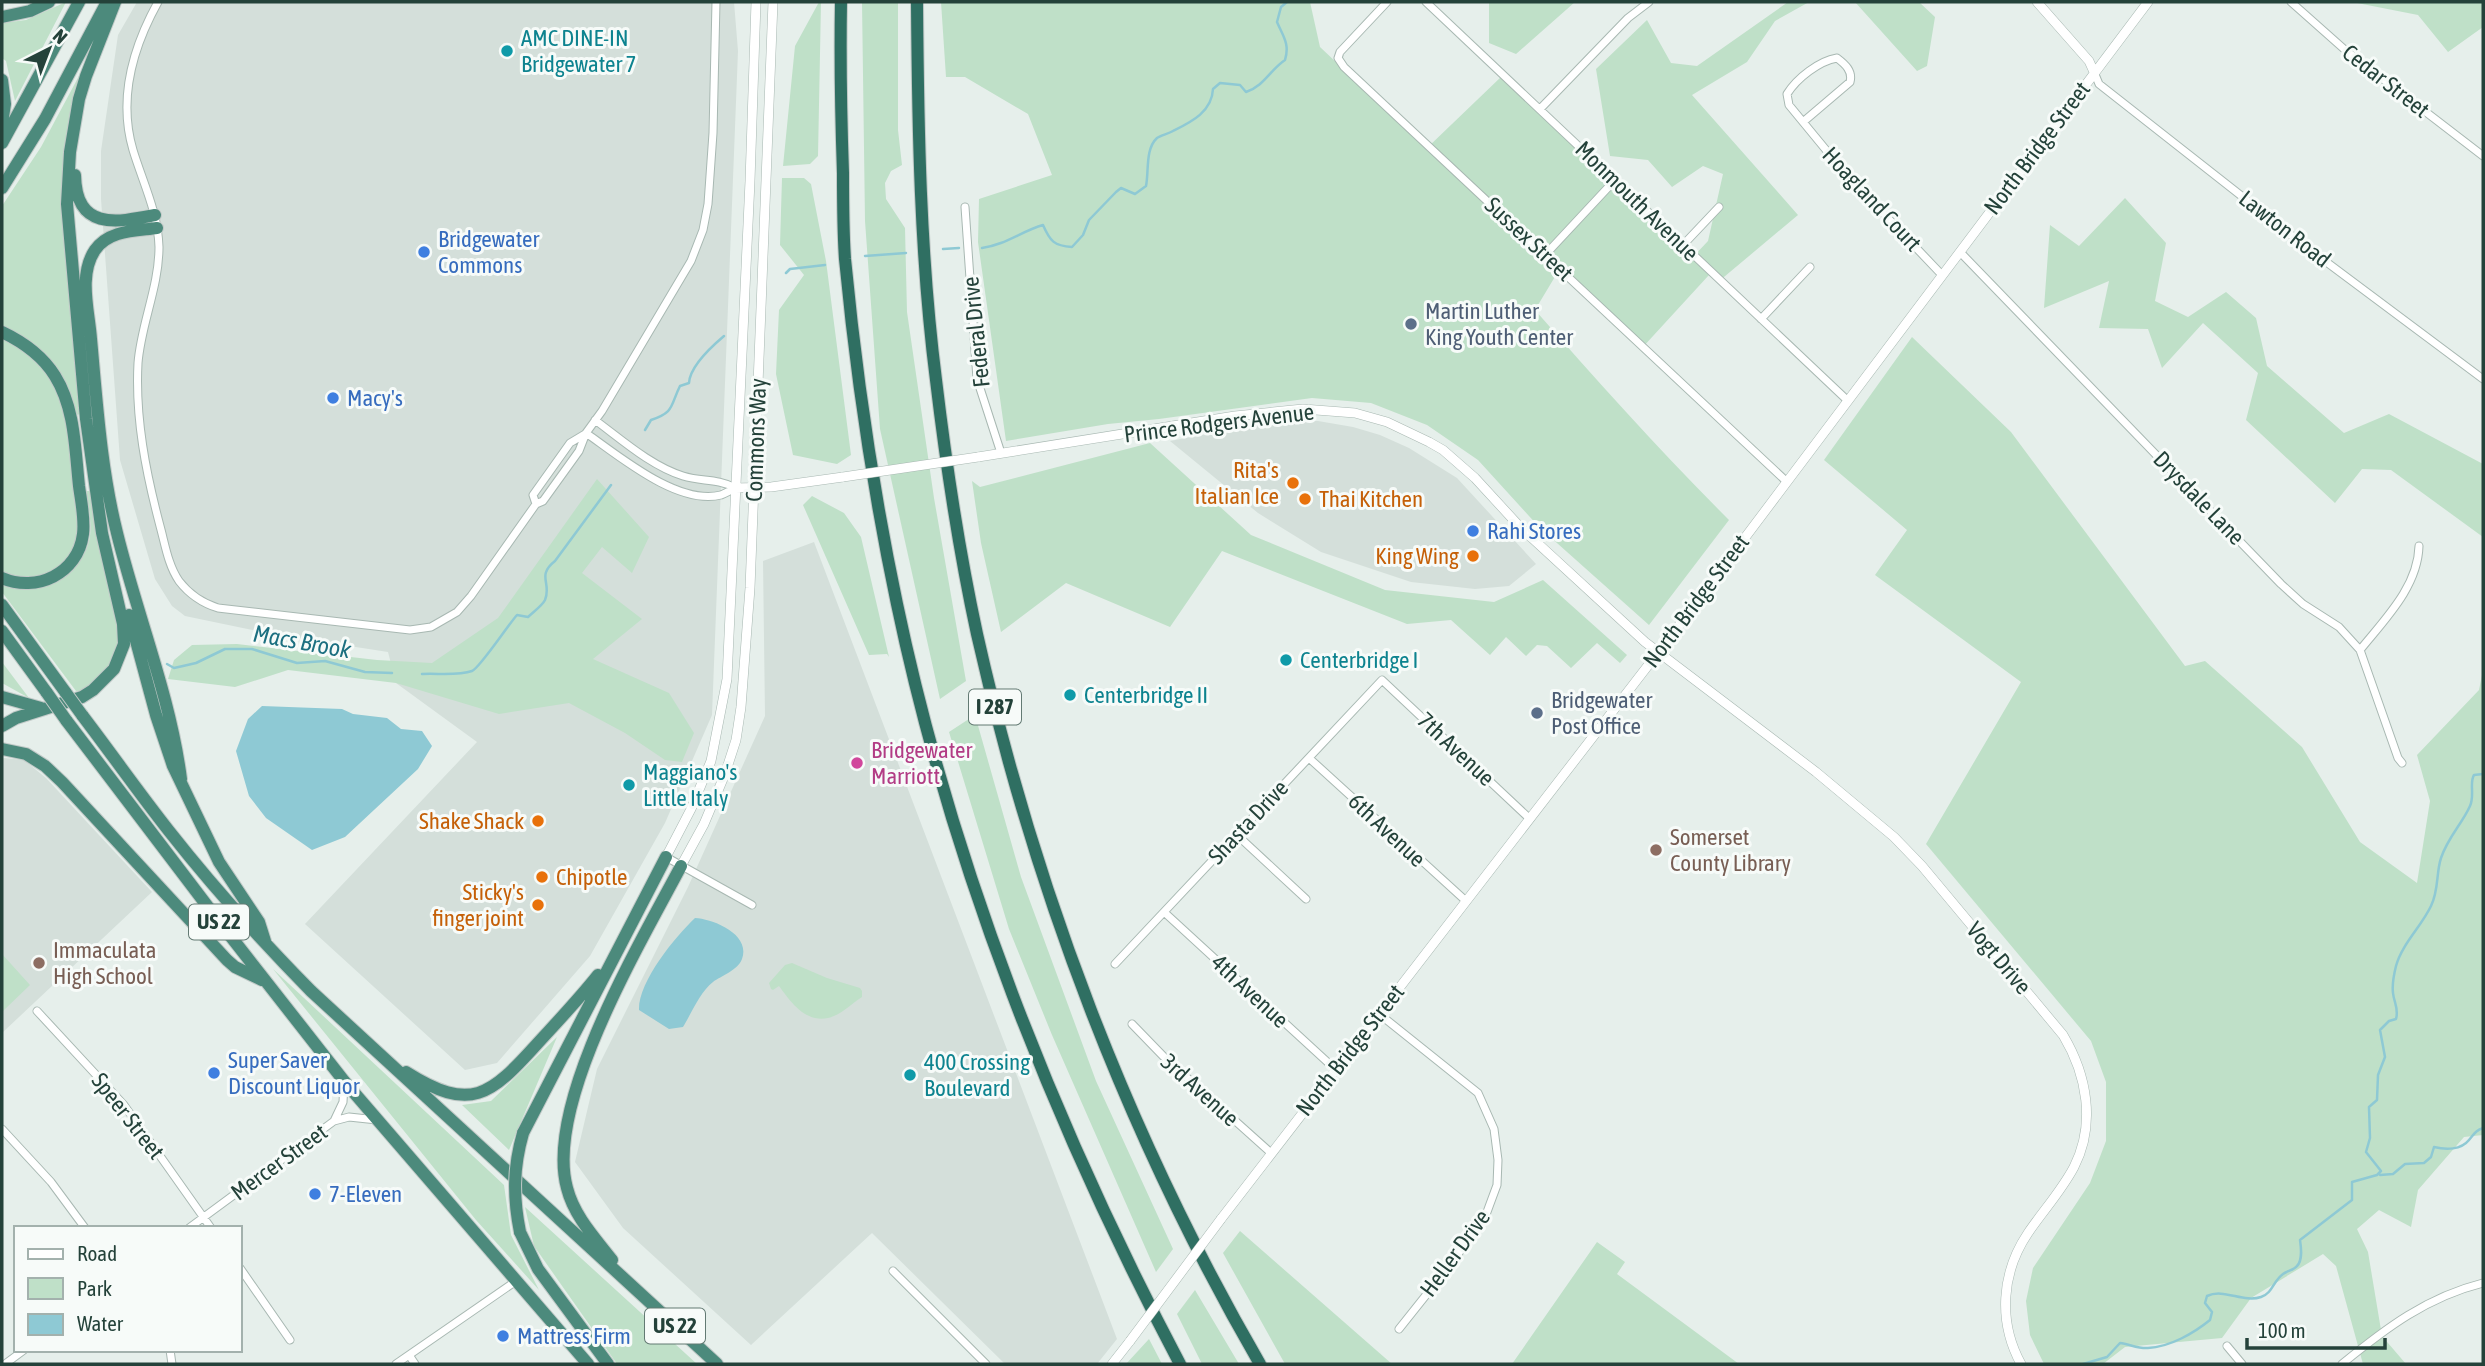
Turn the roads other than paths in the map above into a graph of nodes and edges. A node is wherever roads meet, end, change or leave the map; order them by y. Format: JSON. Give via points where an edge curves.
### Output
{"nodes":[{"id":1,"x":49,"y":2,"type":"edge"},
{"id":2,"x":79,"y":2,"type":"edge"},
{"id":3,"x":107,"y":2,"type":"edge"},
{"id":4,"x":115,"y":2,"type":"edge"},
{"id":5,"x":158,"y":2,"type":"edge"},
{"id":6,"x":716,"y":2,"type":"edge"},
{"id":7,"x":756,"y":2,"type":"edge"},
{"id":8,"x":774,"y":2,"type":"edge"},
{"id":9,"x":841,"y":2,"type":"edge"},
{"id":10,"x":917,"y":2,"type":"edge"},
{"id":11,"x":1387,"y":2,"type":"edge"},
{"id":12,"x":1426,"y":2,"type":"edge"},
{"id":13,"x":1649,"y":2,"type":"edge"},
{"id":14,"x":2037,"y":2,"type":"edge"},
{"id":15,"x":2148,"y":2,"type":"edge"},
{"id":16,"x":2291,"y":2,"type":"edge"},
{"id":17,"x":2,"y":17,"type":"edge"},
{"id":18,"x":2094,"y":72,"type":"junction"},
{"id":19,"x":2,"y":80,"type":"edge"},
{"id":20,"x":1540,"y":108,"type":"junction"},
{"id":21,"x":2,"y":122,"type":"edge"},
{"id":22,"x":75,"y":122,"type":"junction"},
{"id":23,"x":1803,"y":122,"type":"junction"},
{"id":24,"x":2,"y":144,"type":"edge"},
{"id":25,"x":2483,"y":156,"type":"edge"},
{"id":26,"x":1615,"y":180,"type":"junction"},
{"id":27,"x":2,"y":188,"type":"edge"},
{"id":28,"x":1718,"y":206,"type":"dead end"},
{"id":29,"x":965,"y":207,"type":"dead end"},
{"id":30,"x":156,"y":222,"type":"junction"},
{"id":31,"x":1683,"y":245,"type":"junction"},
{"id":32,"x":1960,"y":252,"type":"junction"},
{"id":33,"x":1546,"y":254,"type":"junction"},
{"id":34,"x":1810,"y":267,"type":"dead end"},
{"id":35,"x":1942,"y":275,"type":"junction"},
{"id":36,"x":1761,"y":319,"type":"junction"},
{"id":37,"x":2,"y":332,"type":"edge"},
{"id":38,"x":2483,"y":379,"type":"edge"},
{"id":39,"x":1847,"y":400,"type":"junction"},
{"id":40,"x":595,"y":420,"type":"junction"},
{"id":41,"x":586,"y":433,"type":"junction"},
{"id":42,"x":1001,"y":453,"type":"junction"},
{"id":43,"x":1786,"y":481,"type":"junction"},
{"id":44,"x":736,"y":488,"type":"junction"},
{"id":45,"x":754,"y":488,"type":"junction"},
{"id":46,"x":102,"y":522,"type":"junction"},
{"id":47,"x":2419,"y":547,"type":"dead end"},
{"id":48,"x":2,"y":578,"type":"edge"},
{"id":49,"x":2,"y":605,"type":"edge"},
{"id":50,"x":2,"y":631,"type":"edge"},
{"id":51,"x":2,"y":646,"type":"edge"},
{"id":52,"x":2360,"y":649,"type":"junction"},
{"id":53,"x":1658,"y":653,"type":"junction"},
{"id":54,"x":1382,"y":680,"type":"joint"},
{"id":55,"x":43,"y":688,"type":"junction"},
{"id":56,"x":2,"y":697,"type":"edge"},
{"id":57,"x":45,"y":709,"type":"junction"},
{"id":58,"x":2,"y":726,"type":"edge"},
{"id":59,"x":2,"y":749,"type":"edge"},
{"id":60,"x":1309,"y":758,"type":"junction"},
{"id":61,"x":2402,"y":763,"type":"dead end"},
{"id":62,"x":180,"y":779,"type":"junction"},
{"id":63,"x":1530,"y":819,"type":"junction"},
{"id":64,"x":1237,"y":835,"type":"junction"},
{"id":65,"x":666,"y":858,"type":"junction"},
{"id":66,"x":681,"y":866,"type":"junction"},
{"id":67,"x":1306,"y":899,"type":"dead end"},
{"id":68,"x":1466,"y":901,"type":"junction"},
{"id":69,"x":752,"y":905,"type":"dead end"},
{"id":70,"x":1164,"y":912,"type":"junction"},
{"id":71,"x":266,"y":945,"type":"junction"},
{"id":72,"x":614,"y":956,"type":"junction"},
{"id":73,"x":1115,"y":964,"type":"dead end"},
{"id":74,"x":266,"y":982,"type":"junction"},
{"id":75,"x":37,"y":1011,"type":"dead end"},
{"id":76,"x":1378,"y":1013,"type":"junction"},
{"id":77,"x":1132,"y":1024,"type":"dead end"},
{"id":78,"x":378,"y":1055,"type":"junction"},
{"id":79,"x":1335,"y":1069,"type":"junction"},
{"id":80,"x":344,"y":1081,"type":"junction"},
{"id":81,"x":377,"y":1120,"type":"junction"},
{"id":82,"x":334,"y":1121,"type":"junction"},
{"id":83,"x":2,"y":1129,"type":"edge"},
{"id":84,"x":1271,"y":1153,"type":"junction"},
{"id":85,"x":204,"y":1217,"type":"junction"},
{"id":86,"x":84,"y":1226,"type":"edge"},
{"id":87,"x":192,"y":1226,"type":"edge"},
{"id":88,"x":210,"y":1226,"type":"edge"},
{"id":89,"x":242,"y":1271,"type":"edge"},
{"id":90,"x":893,"y":1271,"type":"dead end"},
{"id":91,"x":516,"y":1280,"type":"junction"},
{"id":92,"x":2483,"y":1283,"type":"edge"},
{"id":93,"x":634,"y":1288,"type":"junction"},
{"id":94,"x":1399,"y":1329,"type":"dead end"},
{"id":95,"x":290,"y":1340,"type":"dead end"},
{"id":96,"x":2227,"y":1346,"type":"dead end"},
{"id":97,"x":21,"y":1352,"type":"edge"},
{"id":98,"x":409,"y":1355,"type":"junction"},
{"id":99,"x":5,"y":1364,"type":"edge"},
{"id":100,"x":396,"y":1364,"type":"edge"},
{"id":101,"x":415,"y":1364,"type":"edge"},
{"id":102,"x":588,"y":1364,"type":"edge"},
{"id":103,"x":607,"y":1364,"type":"edge"},
{"id":104,"x":717,"y":1364,"type":"edge"},
{"id":105,"x":986,"y":1364,"type":"edge"},
{"id":106,"x":1112,"y":1364,"type":"edge"},
{"id":107,"x":1180,"y":1364,"type":"edge"},
{"id":108,"x":1260,"y":1364,"type":"edge"},
{"id":109,"x":2021,"y":1364,"type":"edge"},
{"id":110,"x":2242,"y":1364,"type":"edge"},
{"id":111,"x":2342,"y":1364,"type":"edge"}],
"edges":[{"from":1,"to":17,"type":"highway"},
{"from":2,"to":24,"type":"highway"},
{"from":3,"to":27,"type":"highway"},
{"from":4,"to":22,"type":"highway","via":[[86,76]]},
{"from":5,"to":30,"type":"street","via":[[134,54],[128,86],[132,148]]},
{"from":6,"to":40,"type":"street","via":[[713,133],[703,230],[691,261]]},
{"from":7,"to":44,"type":"street","name":"Commons Way"},
{"from":8,"to":45,"type":"street","name":"Commons Way"},
{"from":9,"to":107,"type":"highway","via":[[845,255],[871,463],[911,666],[945,792],[1024,1022],[1093,1186]]},
{"from":10,"to":108,"type":"highway","number":"I 287","via":[[922,224],[936,379],[960,542],[1014,782],[1100,1034],[1184,1224]]},
{"from":11,"to":33,"type":"street","name":"Sussex Street","via":[[1338,58]]},
{"from":12,"to":20,"type":"street","name":"Monmouth Avenue"},
{"from":13,"to":20,"type":"street"},
{"from":14,"to":18,"type":"street"},
{"from":15,"to":18,"type":"street","name":"North Bridge Street"},
{"from":16,"to":25,"type":"street","name":"Cedar Street","via":[[2344,49]]},
{"from":18,"to":32,"type":"street","name":"North Bridge Street"},
{"from":18,"to":38,"type":"street","name":"Lawton Road","via":[[2099,84]]},
{"from":19,"to":21,"type":"highway"},
{"from":20,"to":26,"type":"street","name":"Monmouth Avenue"},
{"from":22,"to":30,"type":"highway","via":[[77,195],[88,213],[108,222]]},
{"from":22,"to":46,"type":"highway","via":[[68,174],[69,231],[86,419]]},
{"from":23,"to":23,"type":"street","name":"Hoagland Court","via":[[1850,82],[1849,70],[1837,58],[1821,63],[1787,94],[1789,105]]},
{"from":23,"to":35,"type":"street","name":"Hoagland Court"},
{"from":26,"to":31,"type":"street","name":"Monmouth Avenue"},
{"from":26,"to":33,"type":"street"},
{"from":28,"to":31,"type":"street"},
{"from":29,"to":42,"type":"street","name":"Federal Drive","via":[[977,379]]},
{"from":30,"to":41,"type":"street","via":[[158,270],[138,361],[141,435],[169,558],[179,580],[212,606],[407,630],[430,627],[464,605],[579,451]]},
{"from":30,"to":62,"type":"highway","via":[[103,242],[89,261],[86,285],[108,491],[166,708]]},
{"from":31,"to":36,"type":"street","name":"Monmouth Avenue"},
{"from":32,"to":35,"type":"street","name":"North Bridge Street"},
{"from":32,"to":52,"type":"street","name":"Drysdale Lane","via":[[2281,584],[2339,627]]},
{"from":33,"to":43,"type":"street","name":"Sussex Street"},
{"from":34,"to":36,"type":"street"},
{"from":35,"to":39,"type":"street","name":"North Bridge Street"},
{"from":36,"to":39,"type":"street","name":"Monmouth Avenue"},
{"from":37,"to":48,"type":"highway","via":[[40,357],[65,395],[84,532],[74,558],[56,576],[23,584]]},
{"from":39,"to":43,"type":"street","name":"North Bridge Street"},
{"from":40,"to":41,"type":"street"},
{"from":40,"to":44,"type":"street","name":"Prince Rodgers Avenue","via":[[668,471]]},
{"from":41,"to":44,"type":"street","name":"Prince Rodgers Avenue","via":[[675,489],[720,495]]},
{"from":42,"to":45,"type":"street","name":"Prince Rodgers Avenue","bridge":true},
{"from":42,"to":53,"type":"street","name":"Prince Rodgers Avenue","via":[[1303,409],[1355,413],[1387,422],[1429,442],[1459,464],[1520,527]]},
{"from":43,"to":53,"type":"street","name":"North Bridge Street"},
{"from":44,"to":45,"type":"street","name":"Prince Rodgers Avenue"},
{"from":44,"to":65,"type":"street","name":"Commons Way","via":[[727,679],[720,720],[703,783]]},
{"from":45,"to":66,"type":"street","name":"Commons Way","via":[[747,644],[736,740],[714,801]]},
{"from":46,"to":57,"type":"highway","via":[[123,624],[121,652],[114,669],[93,690]]},
{"from":46,"to":62,"type":"highway","via":[[156,715]]},
{"from":47,"to":52,"type":"street","via":[[2412,577]]},
{"from":49,"to":71,"type":"highway","number":"US 22","bridge":true,"via":[[168,830]]},
{"from":50,"to":55,"type":"highway","number":"US 22"},
{"from":51,"to":55,"type":"highway"},
{"from":52,"to":61,"type":"street","name":"Drysdale Lane"},
{"from":53,"to":63,"type":"street","name":"North Bridge Street"},
{"from":53,"to":109,"type":"street","name":"Vogt Drive","via":[[1894,837],[2075,1053],[2087,1105],[2084,1142],[2069,1176],[2018,1249],[2005,1297],[2006,1326]]},
{"from":54,"to":60,"type":"street","name":"Shasta Drive"},
{"from":54,"to":63,"type":"street","name":"7th Avenue"},
{"from":55,"to":74,"type":"highway","number":"US 22","bridge":true},
{"from":56,"to":57,"type":"highway"},
{"from":57,"to":58,"type":"highway"},
{"from":59,"to":74,"type":"highway","via":[[26,754],[52,773],[227,960]]},
{"from":60,"to":64,"type":"street","name":"Shasta Drive"},
{"from":60,"to":68,"type":"street","name":"6th Avenue"},
{"from":62,"to":71,"type":"highway","via":[[219,862],[259,922]]},
{"from":63,"to":68,"type":"street","name":"North Bridge Street"},
{"from":64,"to":67,"type":"street"},
{"from":64,"to":70,"type":"street","name":"Shasta Drive"},
{"from":65,"to":66,"type":"street"},
{"from":65,"to":72,"type":"highway"},
{"from":66,"to":69,"type":"street"},
{"from":66,"to":93,"type":"highway","via":[[605,1014],[580,1077],[563,1148],[567,1188],[575,1210]]},
{"from":68,"to":76,"type":"street","name":"North Bridge Street"},
{"from":70,"to":73,"type":"street","name":"Shasta Drive"},
{"from":70,"to":79,"type":"street","name":"4th Avenue"},
{"from":71,"to":78,"type":"highway","number":"US 22"},
{"from":72,"to":78,"type":"highway","via":[[509,1075],[486,1091],[446,1093]]},
{"from":72,"to":103,"type":"highway","bridge":true,"via":[[523,1133],[514,1194],[520,1232],[538,1269]]},
{"from":74,"to":80,"type":"highway","number":"US 22"},
{"from":75,"to":85,"type":"street","name":"Speer Street","via":[[124,1105]]},
{"from":76,"to":79,"type":"street","name":"North Bridge Street"},
{"from":76,"to":94,"type":"street","name":"Heller Drive","via":[[1478,1093],[1494,1129],[1498,1160],[1497,1185],[1487,1212]]},
{"from":77,"to":84,"type":"street","name":"3rd Avenue"},
{"from":78,"to":93,"type":"highway","number":"US 22"},
{"from":79,"to":84,"type":"street","name":"North Bridge Street"},
{"from":80,"to":81,"type":"highway","number":"US 22"},
{"from":80,"to":82,"type":"street","name":"Mercer Street"},
{"from":81,"to":82,"type":"street","name":"Mercer Street","via":[[349,1117]]},
{"from":81,"to":91,"type":"highway","number":"US 22"},
{"from":82,"to":85,"type":"street","name":"Mercer Street"},
{"from":83,"to":86,"type":"street"},
{"from":84,"to":106,"type":"street","name":"North Bridge Street","bridge":true},
{"from":85,"to":87,"type":"street","name":"Mercer Street"},
{"from":85,"to":88,"type":"street","name":"Speer Street"},
{"from":89,"to":95,"type":"street"},
{"from":90,"to":105,"type":"street"},
{"from":91,"to":98,"type":"street"},
{"from":91,"to":102,"type":"highway","number":"US 22"},
{"from":92,"to":111,"type":"street","via":[[2412,1311]]},
{"from":93,"to":104,"type":"highway","number":"US 22"},
{"from":96,"to":110,"type":"street"},
{"from":97,"to":99,"type":"street"},
{"from":98,"to":100,"type":"street"},
{"from":98,"to":101,"type":"street"}]}
